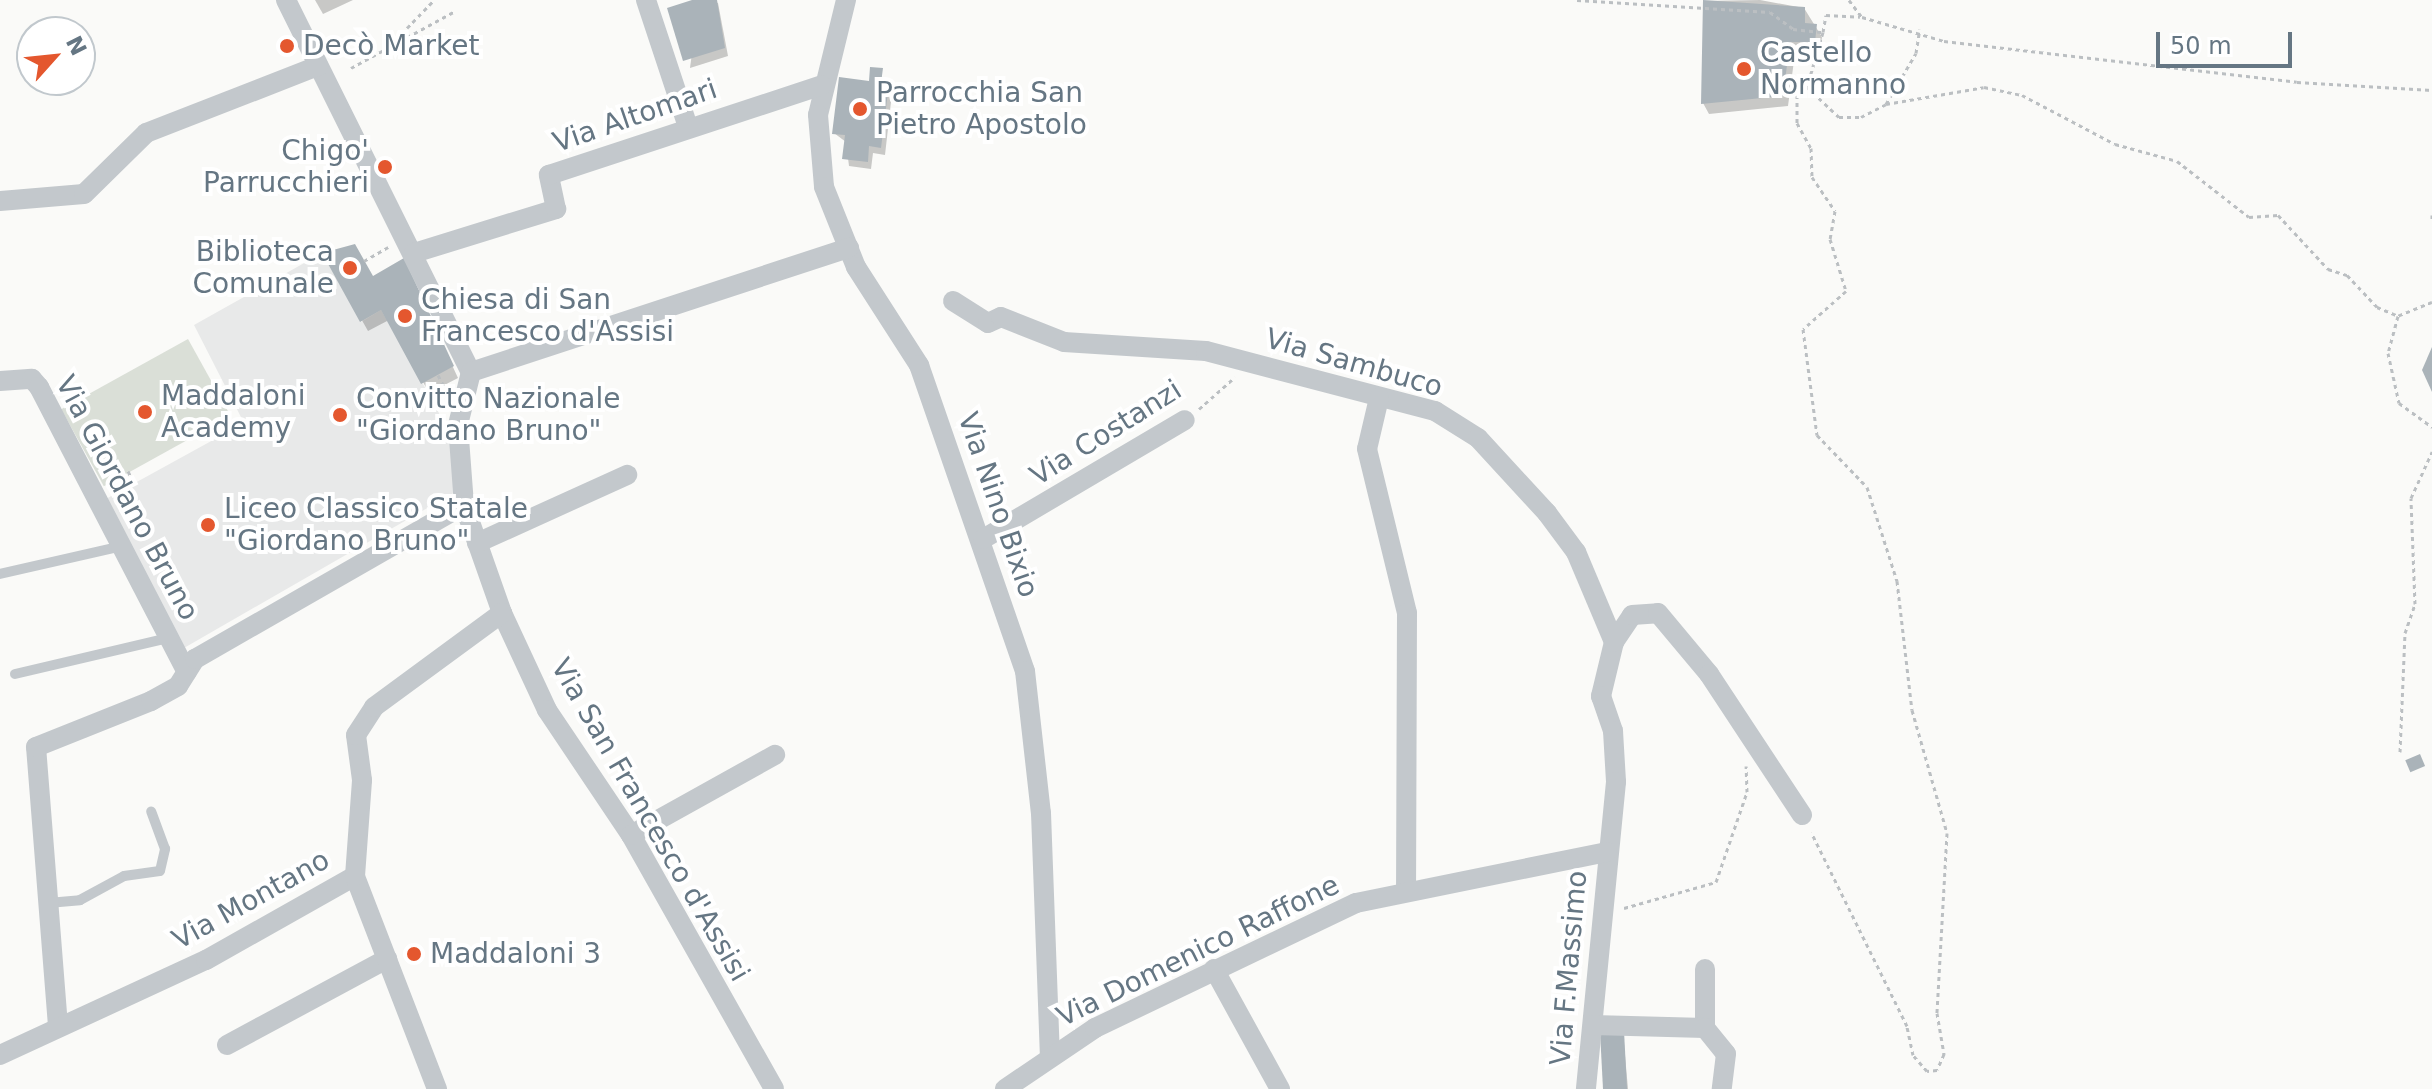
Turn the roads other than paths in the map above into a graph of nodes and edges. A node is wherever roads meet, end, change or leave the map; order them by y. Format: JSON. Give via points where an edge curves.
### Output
{"nodes":[{"id":1,"x":286,"y":0,"type":"edge"},
{"id":2,"x":646,"y":0,"type":"edge"},
{"id":3,"x":846,"y":0,"type":"edge"},
{"id":4,"x":318,"y":66,"type":"junction"},
{"id":5,"x":822,"y":85,"type":"junction"},
{"id":6,"x":688,"y":127,"type":"junction"},
{"id":7,"x":0,"y":201,"type":"edge"},
{"id":8,"x":410,"y":246,"type":"junction"},
{"id":9,"x":849,"y":248,"type":"junction"},
{"id":10,"x":953,"y":301,"type":"dead end"},
{"id":11,"x":471,"y":372,"type":"junction"},
{"id":12,"x":0,"y":381,"type":"edge"},
{"id":13,"x":1379,"y":398,"type":"junction"},
{"id":14,"x":1185,"y":420,"type":"road end"},
{"id":15,"x":627,"y":475,"type":"dead end"},
{"id":16,"x":464,"y":505,"type":"junction"},
{"id":17,"x":983,"y":539,"type":"junction"},
{"id":18,"x":477,"y":543,"type":"junction"},
{"id":19,"x":122,"y":546,"type":"junction"},
{"id":20,"x":0,"y":574,"type":"edge"},
{"id":21,"x":502,"y":613,"type":"junction"},
{"id":22,"x":169,"y":638,"type":"junction"},
{"id":23,"x":1614,"y":642,"type":"junction"},
{"id":24,"x":187,"y":672,"type":"junction"},
{"id":25,"x":15,"y":674,"type":"dead end"},
{"id":26,"x":775,"y":755,"type":"dead end"},
{"id":27,"x":151,"y":811,"type":"dead end"},
{"id":28,"x":1802,"y":815,"type":"road end"},
{"id":29,"x":631,"y":835,"type":"junction"},
{"id":30,"x":1607,"y":852,"type":"junction"},
{"id":31,"x":355,"y":876,"type":"junction"},
{"id":32,"x":1406,"y":891,"type":"junction"},
{"id":33,"x":46,"y":903,"type":"junction"},
{"id":34,"x":387,"y":959,"type":"junction"},
{"id":35,"x":1214,"y":969,"type":"junction"},
{"id":36,"x":1705,"y":969,"type":"dead end"},
{"id":37,"x":1593,"y":1025,"type":"junction"},
{"id":38,"x":58,"y":1026,"type":"junction"},
{"id":39,"x":1705,"y":1028,"type":"junction"},
{"id":40,"x":227,"y":1045,"type":"dead end"},
{"id":41,"x":0,"y":1055,"type":"edge"},
{"id":42,"x":1050,"y":1057,"type":"junction"},
{"id":43,"x":437,"y":1089,"type":"edge"},
{"id":44,"x":774,"y":1089,"type":"edge"},
{"id":45,"x":1005,"y":1089,"type":"edge"},
{"id":46,"x":1280,"y":1089,"type":"edge"},
{"id":47,"x":1586,"y":1089,"type":"edge"},
{"id":48,"x":1722,"y":1089,"type":"edge"}],
"edges":[{"from":1,"to":4,"type":"street"},
{"from":2,"to":6,"type":"street"},
{"from":3,"to":5,"type":"street","name":"Via Nino Bixio"},
{"from":4,"to":7,"type":"street","via":[[146,133],[84,194]]},
{"from":4,"to":8,"type":"street"},
{"from":5,"to":6,"type":"street","name":"Via Altomari"},
{"from":5,"to":9,"type":"street","name":"Via Nino Bixio","via":[[824,187]]},
{"from":6,"to":8,"type":"street","name":"Via Altomari","via":[[549,175],[556,209]]},
{"from":8,"to":11,"type":"street"},
{"from":9,"to":11,"type":"street"},
{"from":9,"to":17,"type":"street","name":"Via Nino Bixio","via":[[919,365]]},
{"from":10,"to":13,"type":"street","name":"Via Sambuco","via":[[988,323],[1001,317],[1064,342],[1206,351]]},
{"from":11,"to":16,"type":"street","name":"Via San Francesco d'Assisi","via":[[458,425]]},
{"from":12,"to":19,"type":"street","name":"Via Giordano Bruno","via":[[32,379],[39,387]]},
{"from":13,"to":23,"type":"street","name":"Via Sambuco","via":[[1435,411],[1478,438],[1576,552]]},
{"from":13,"to":32,"type":"street","via":[[1367,449],[1407,613]]},
{"from":14,"to":17,"type":"street","name":"Via Costanzi"},
{"from":15,"to":18,"type":"street"},
{"from":16,"to":18,"type":"street","name":"Via San Francesco d'Assisi"},
{"from":16,"to":24,"type":"street","name":"Via Giordano Bruno","via":[[195,659]]},
{"from":17,"to":42,"type":"street","name":"Via Nino Bixio","via":[[1025,671],[1041,813]]},
{"from":18,"to":21,"type":"street","name":"Via San Francesco d'Assisi"},
{"from":19,"to":20,"type":"lane"},
{"from":19,"to":22,"type":"street","name":"Via Giordano Bruno"},
{"from":21,"to":29,"type":"street","name":"Via San Francesco d'Assisi","via":[[547,710]]},
{"from":21,"to":31,"type":"street","name":"Via Montano","via":[[359,720]]},
{"from":22,"to":24,"type":"street","name":"Via Giordano Bruno"},
{"from":22,"to":25,"type":"lane"},
{"from":23,"to":28,"type":"street","via":[[1632,615],[1658,613],[1709,674]]},
{"from":23,"to":30,"type":"street","via":[[1601,696],[1615,755]]},
{"from":24,"to":33,"type":"street","name":"Via Giordano Bruno","via":[[151,701],[36,747]]},
{"from":26,"to":29,"type":"street"},
{"from":27,"to":33,"type":"lane","via":[[165,849],[160,871],[124,876],[80,900]]},
{"from":29,"to":44,"type":"street","name":"Via San Francesco d'Assisi"},
{"from":30,"to":32,"type":"street","name":"Via Domenico Raffone"},
{"from":30,"to":37,"type":"street","name":"Via F.Massimo"},
{"from":31,"to":34,"type":"street"},
{"from":31,"to":38,"type":"street","name":"Via Montano","via":[[206,960]]},
{"from":32,"to":35,"type":"street","name":"Via Domenico Raffone","via":[[1356,903]]},
{"from":33,"to":38,"type":"street","name":"Via Giordano Bruno"},
{"from":34,"to":40,"type":"street"},
{"from":34,"to":43,"type":"street"},
{"from":35,"to":42,"type":"street","name":"Via Domenico Raffone"},
{"from":35,"to":46,"type":"street"},
{"from":36,"to":39,"type":"street"},
{"from":37,"to":39,"type":"street"},
{"from":37,"to":47,"type":"street","name":"Via F.Massimo"},
{"from":38,"to":41,"type":"street","name":"Via Montano"},
{"from":39,"to":48,"type":"street","via":[[1726,1054]]},
{"from":42,"to":45,"type":"street","name":"Via Domenico Raffone"}]}
